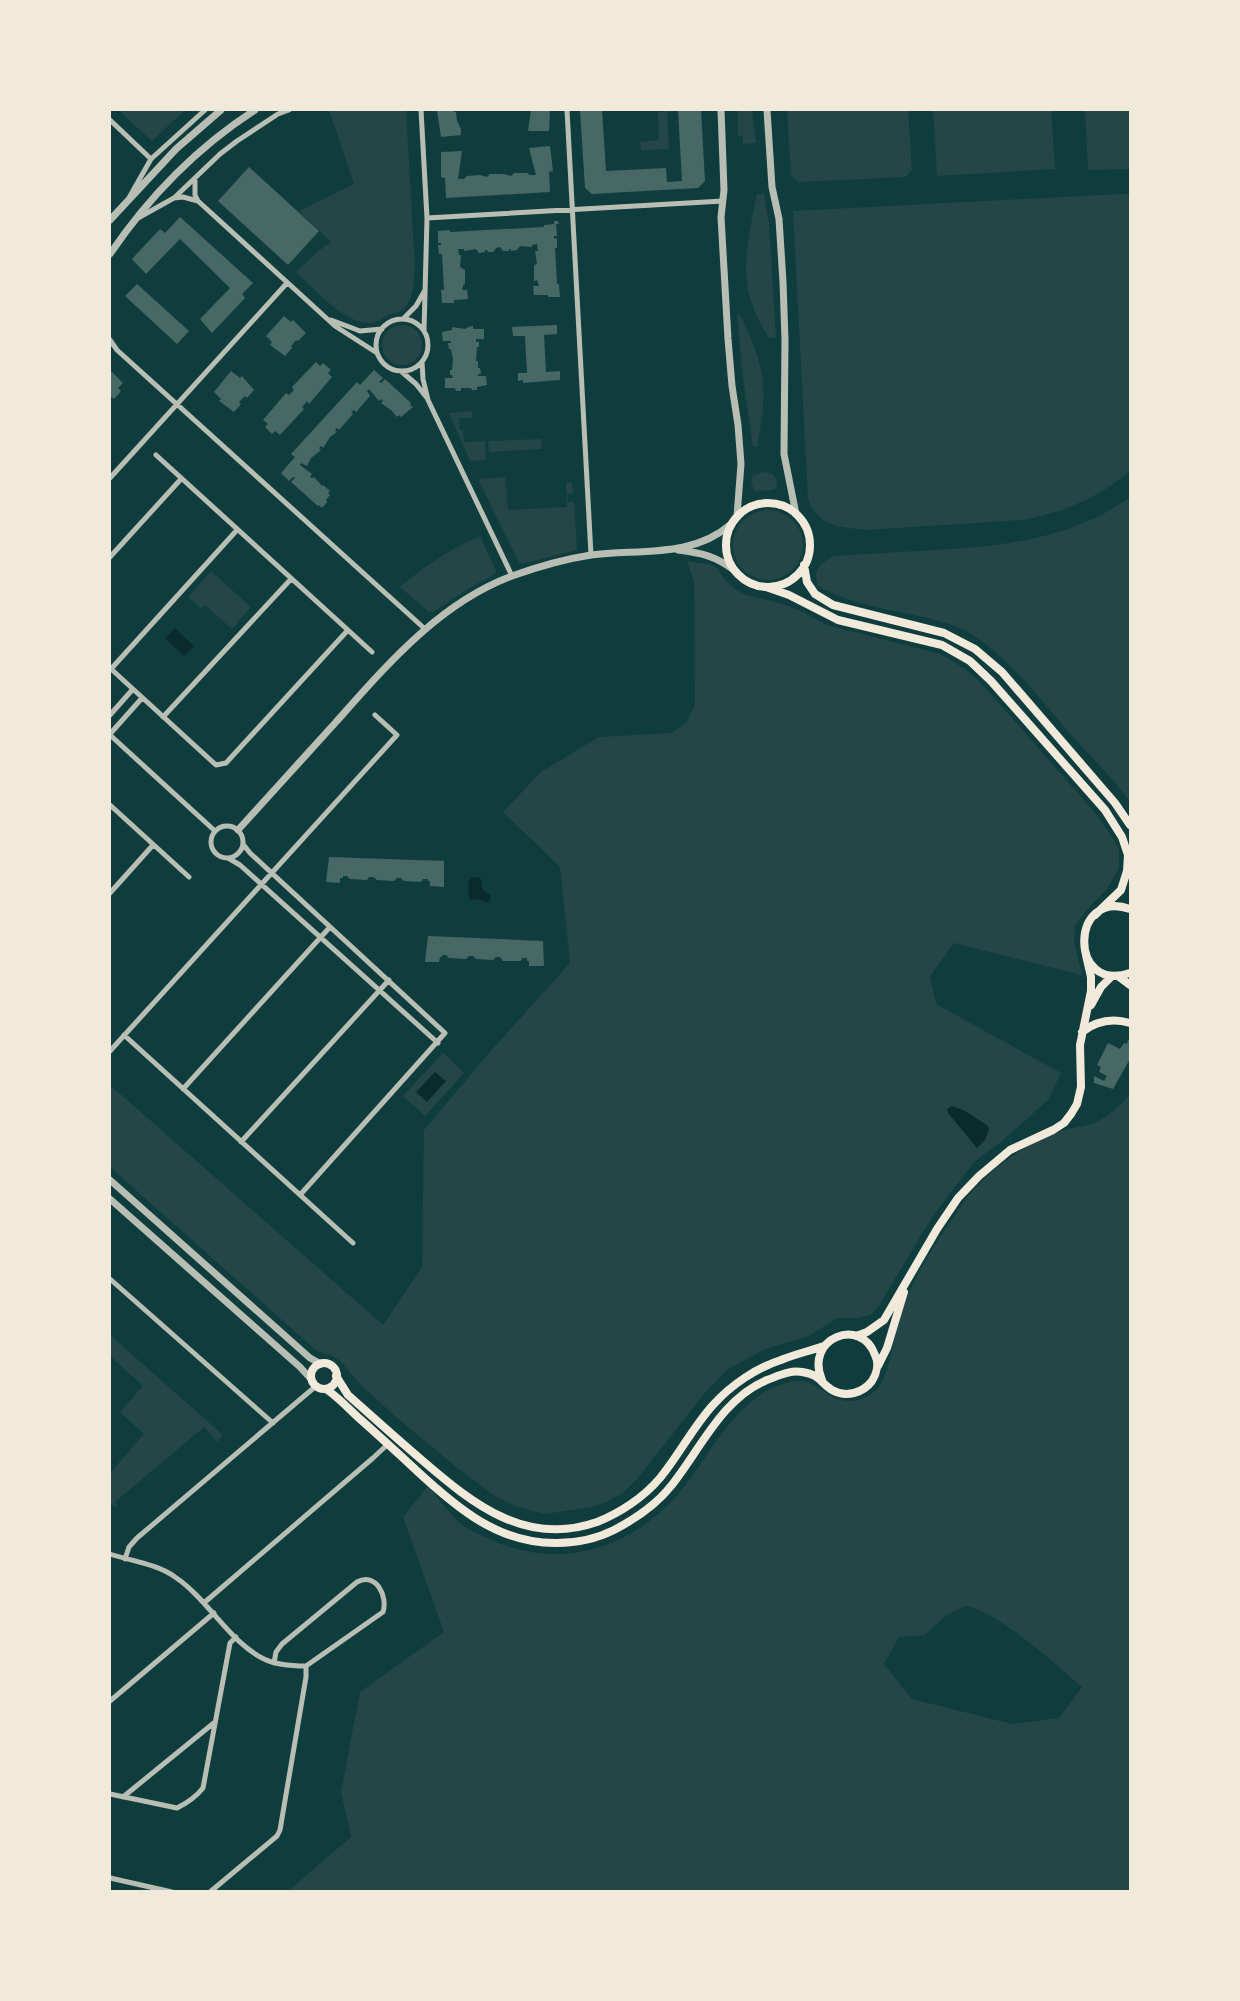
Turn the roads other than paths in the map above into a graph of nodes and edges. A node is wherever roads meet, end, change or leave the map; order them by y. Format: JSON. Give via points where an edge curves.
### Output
{"nodes":[{"id":1,"x":205,"y":110,"type":"edge"},
{"id":2,"x":221,"y":110,"type":"edge"},
{"id":3,"x":255,"y":110,"type":"edge"},
{"id":4,"x":289,"y":110,"type":"edge"},
{"id":5,"x":421,"y":110,"type":"edge"},
{"id":6,"x":567,"y":110,"type":"edge"},
{"id":7,"x":721,"y":110,"type":"edge"},
{"id":8,"x":767,"y":110,"type":"edge"},
{"id":9,"x":110,"y":120,"type":"edge"},
{"id":10,"x":151,"y":159,"type":"junction"},
{"id":11,"x":195,"y":180,"type":"junction"},
{"id":12,"x":174,"y":198,"type":"junction"},
{"id":13,"x":129,"y":199,"type":"junction"},
{"id":14,"x":198,"y":201,"type":"junction"},
{"id":15,"x":723,"y":201,"type":"junction"},
{"id":16,"x":572,"y":210,"type":"junction"},
{"id":17,"x":427,"y":218,"type":"junction"},
{"id":18,"x":110,"y":220,"type":"edge"},
{"id":19,"x":134,"y":220,"type":"junction"},
{"id":20,"x":110,"y":254,"type":"edge"},
{"id":21,"x":287,"y":283,"type":"junction"},
{"id":22,"x":426,"y":288,"type":"junction"},
{"id":23,"x":329,"y":319,"type":"junction"},
{"id":24,"x":403,"y":319,"type":"junction"},
{"id":25,"x":382,"y":329,"type":"junction"},
{"id":26,"x":424,"y":331,"type":"junction"},
{"id":27,"x":110,"y":340,"type":"edge"},
{"id":28,"x":110,"y":346,"type":"edge"},
{"id":29,"x":117,"y":350,"type":"junction"},
{"id":30,"x":377,"y":353,"type":"junction"},
{"id":31,"x":422,"y":362,"type":"junction"},
{"id":32,"x":402,"y":372,"type":"junction"},
{"id":33,"x":428,"y":400,"type":"junction"},
{"id":34,"x":177,"y":405,"type":"junction"},
{"id":35,"x":156,"y":455,"type":"dead end"},
{"id":36,"x":110,"y":478,"type":"edge"},
{"id":37,"x":181,"y":479,"type":"junction"},
{"id":38,"x":796,"y":514,"type":"junction"},
{"id":39,"x":737,"y":516,"type":"junction"},
{"id":40,"x":730,"y":525,"type":"junction"},
{"id":41,"x":237,"y":530,"type":"junction"},
{"id":42,"x":672,"y":549,"type":"junction"},
{"id":43,"x":591,"y":555,"type":"junction"},
{"id":44,"x":110,"y":557,"type":"edge"},
{"id":45,"x":804,"y":565,"type":"junction"},
{"id":46,"x":734,"y":570,"type":"junction"},
{"id":47,"x":512,"y":576,"type":"junction"},
{"id":48,"x":291,"y":579,"type":"junction"},
{"id":49,"x":766,"y":587,"type":"junction"},
{"id":50,"x":425,"y":629,"type":"junction"},
{"id":51,"x":348,"y":630,"type":"junction"},
{"id":52,"x":372,"y":652,"type":"dead end"},
{"id":53,"x":110,"y":668,"type":"edge"},
{"id":54,"x":133,"y":689,"type":"junction"},
{"id":55,"x":142,"y":698,"type":"junction"},
{"id":56,"x":110,"y":715,"type":"edge"},
{"id":57,"x":375,"y":715,"type":"dead end"},
{"id":58,"x":163,"y":717,"type":"junction"},
{"id":59,"x":111,"y":738,"type":"edge"},
{"id":60,"x":110,"y":805,"type":"edge"},
{"id":61,"x":1131,"y":825,"type":"edge"},
{"id":62,"x":238,"y":830,"type":"junction"},
{"id":63,"x":215,"y":831,"type":"junction"},
{"id":64,"x":243,"y":844,"type":"junction"},
{"id":65,"x":153,"y":845,"type":"junction"},
{"id":66,"x":228,"y":858,"type":"junction"},
{"id":67,"x":272,"y":873,"type":"junction"},
{"id":68,"x":189,"y":877,"type":"dead end"},
{"id":69,"x":261,"y":885,"type":"junction"},
{"id":70,"x":110,"y":893,"type":"edge"},
{"id":71,"x":1131,"y":909,"type":"edge"},
{"id":72,"x":1095,"y":915,"type":"junction"},
{"id":73,"x":330,"y":927,"type":"junction"},
{"id":74,"x":321,"y":937,"type":"junction"},
{"id":75,"x":1086,"y":955,"type":"junction"},
{"id":76,"x":1131,"y":973,"type":"edge"},
{"id":77,"x":1115,"y":976,"type":"junction"},
{"id":78,"x":388,"y":980,"type":"junction"},
{"id":79,"x":1131,"y":985,"type":"edge"},
{"id":80,"x":379,"y":990,"type":"junction"},
{"id":81,"x":1088,"y":1009,"type":"junction"},
{"id":82,"x":1131,"y":1023,"type":"edge"},
{"id":83,"x":1082,"y":1032,"type":"junction"},
{"id":84,"x":124,"y":1035,"type":"junction"},
{"id":85,"x":438,"y":1043,"type":"junction"},
{"id":86,"x":110,"y":1051,"type":"edge"},
{"id":87,"x":183,"y":1089,"type":"junction"},
{"id":88,"x":242,"y":1142,"type":"junction"},
{"id":89,"x":110,"y":1180,"type":"edge"},
{"id":90,"x":300,"y":1195,"type":"junction"},
{"id":91,"x":110,"y":1199,"type":"edge"},
{"id":92,"x":353,"y":1243,"type":"dead end"},
{"id":93,"x":908,"y":1278,"type":"junction"},
{"id":94,"x":110,"y":1279,"type":"edge"},
{"id":95,"x":856,"y":1336,"type":"junction"},
{"id":96,"x":824,"y":1346,"type":"junction"},
{"id":97,"x":321,"y":1364,"type":"junction"},
{"id":98,"x":877,"y":1367,"type":"junction"},
{"id":99,"x":336,"y":1376,"type":"junction"},
{"id":100,"x":822,"y":1380,"type":"junction"},
{"id":101,"x":313,"y":1383,"type":"junction"},
{"id":102,"x":326,"y":1389,"type":"junction"},
{"id":103,"x":273,"y":1423,"type":"junction"},
{"id":104,"x":388,"y":1444,"type":"junction"},
{"id":105,"x":110,"y":1554,"type":"edge"},
{"id":106,"x":125,"y":1558,"type":"junction"},
{"id":107,"x":205,"y":1602,"type":"junction"},
{"id":108,"x":214,"y":1613,"type":"junction"},
{"id":109,"x":236,"y":1637,"type":"junction"},
{"id":110,"x":274,"y":1663,"type":"junction"},
{"id":111,"x":306,"y":1666,"type":"junction"},
{"id":112,"x":110,"y":1701,"type":"edge"},
{"id":113,"x":215,"y":1722,"type":"junction"},
{"id":114,"x":110,"y":1794,"type":"edge"},
{"id":115,"x":123,"y":1797,"type":"junction"},
{"id":116,"x":110,"y":1878,"type":"edge"},
{"id":117,"x":172,"y":1892,"type":"edge"},
{"id":118,"x":210,"y":1892,"type":"edge"}],
"edges":[{"from":1,"to":10,"type":"street"},
{"from":2,"to":13,"type":"street","via":[[176,149]]},
{"from":3,"to":19,"type":"street","via":[[203,147]]},
{"from":4,"to":11,"type":"street","via":[[237,141]]},
{"from":5,"to":17,"type":"street"},
{"from":6,"to":16,"type":"street"},
{"from":7,"to":15,"type":"street"},
{"from":8,"to":38,"type":"street","via":[[786,340],[784,454]]},
{"from":9,"to":10,"type":"street"},
{"from":10,"to":13,"type":"street"},
{"from":11,"to":12,"type":"street"},
{"from":11,"to":14,"type":"street"},
{"from":12,"to":14,"type":"street"},
{"from":12,"to":19,"type":"street"},
{"from":13,"to":18,"type":"street"},
{"from":14,"to":21,"type":"street"},
{"from":15,"to":16,"type":"street"},
{"from":15,"to":39,"type":"street","via":[[728,339],[741,464]]},
{"from":16,"to":17,"type":"street"},
{"from":16,"to":43,"type":"street"},
{"from":17,"to":22,"type":"street"},
{"from":19,"to":20,"type":"street"},
{"from":21,"to":23,"type":"street"},
{"from":21,"to":34,"type":"street"},
{"from":22,"to":24,"type":"street"},
{"from":22,"to":26,"type":"street"},
{"from":23,"to":25,"type":"street","via":[[360,331]]},
{"from":23,"to":30,"type":"street"},
{"from":24,"to":25,"type":"street"},
{"from":24,"to":26,"type":"street","via":[[415,322]]},
{"from":25,"to":30,"type":"street","via":[[376,340]]},
{"from":26,"to":31,"type":"street","via":[[428,347]]},
{"from":27,"to":29,"type":"street"},
{"from":28,"to":29,"type":"street"},
{"from":29,"to":34,"type":"street"},
{"from":30,"to":32,"type":"street","via":[[382,363]]},
{"from":31,"to":32,"type":"street"},
{"from":31,"to":33,"type":"street"},
{"from":32,"to":33,"type":"street"},
{"from":33,"to":47,"type":"street"},
{"from":34,"to":36,"type":"street"},
{"from":34,"to":50,"type":"street"},
{"from":35,"to":37,"type":"street"},
{"from":37,"to":41,"type":"street"},
{"from":37,"to":44,"type":"street"},
{"from":38,"to":39,"type":"main road","via":[[772,503],[753,506]]},
{"from":38,"to":45,"type":"main road","via":[[809,536],[810,549]]},
{"from":39,"to":40,"type":"main road"},
{"from":40,"to":42,"type":"street","via":[[702,543]]},
{"from":40,"to":46,"type":"main road","via":[[726,548]]},
{"from":41,"to":48,"type":"street"},
{"from":41,"to":53,"type":"street"},
{"from":42,"to":43,"type":"street"},
{"from":42,"to":46,"type":"street","via":[[710,555]]},
{"from":43,"to":47,"type":"street"},
{"from":45,"to":49,"type":"main road","via":[[788,582]]},
{"from":45,"to":61,"type":"main road","via":[[807,582],[815,594],[833,605],[944,633],[975,649],[1002,672]]},
{"from":46,"to":49,"type":"main road","via":[[743,579]]},
{"from":47,"to":50,"type":"street","via":[[475,595]]},
{"from":48,"to":51,"type":"street"},
{"from":48,"to":58,"type":"street"},
{"from":49,"to":72,"type":"main road","via":[[838,620],[942,645],[991,681],[1105,810],[1122,837],[1128,855],[1121,890]]},
{"from":50,"to":62,"type":"street"},
{"from":51,"to":52,"type":"street"},
{"from":51,"to":58,"type":"street","via":[[226,763],[216,765]]},
{"from":53,"to":54,"type":"street"},
{"from":54,"to":55,"type":"street"},
{"from":54,"to":56,"type":"street"},
{"from":55,"to":58,"type":"street"},
{"from":55,"to":59,"type":"street"},
{"from":57,"to":67,"type":"street","via":[[397,735]]},
{"from":59,"to":63,"type":"street"},
{"from":60,"to":65,"type":"street"},
{"from":62,"to":63,"type":"street","via":[[224,826]]},
{"from":62,"to":64,"type":"street"},
{"from":63,"to":66,"type":"street","via":[[212,847],[218,855]]},
{"from":64,"to":66,"type":"street","via":[[238,854]]},
{"from":64,"to":67,"type":"street"},
{"from":65,"to":68,"type":"street"},
{"from":65,"to":70,"type":"street"},
{"from":66,"to":69,"type":"street"},
{"from":67,"to":69,"type":"street"},
{"from":67,"to":73,"type":"street"},
{"from":69,"to":74,"type":"street"},
{"from":69,"to":84,"type":"street"},
{"from":71,"to":72,"type":"main road","via":[[1111,907]]},
{"from":72,"to":75,"type":"main road","via":[[1083,938]]},
{"from":73,"to":74,"type":"street"},
{"from":73,"to":78,"type":"street"},
{"from":74,"to":80,"type":"street"},
{"from":74,"to":87,"type":"street"},
{"from":75,"to":77,"type":"main road","via":[[1097,969]]},
{"from":75,"to":81,"type":"main road","via":[[1091,984]]},
{"from":76,"to":77,"type":"main road"},
{"from":77,"to":79,"type":"main road"},
{"from":77,"to":81,"type":"main road","via":[[1101,987]]},
{"from":78,"to":80,"type":"street"},
{"from":78,"to":85,"type":"street","via":[[444,1031]]},
{"from":80,"to":85,"type":"street"},
{"from":80,"to":88,"type":"street"},
{"from":81,"to":83,"type":"main road"},
{"from":82,"to":83,"type":"main road","via":[[1101,1022]]},
{"from":83,"to":93,"type":"main road","via":[[1081,1088],[1071,1114],[1053,1130],[1010,1150],[979,1176],[958,1198]]},
{"from":84,"to":86,"type":"street"},
{"from":84,"to":87,"type":"street"},
{"from":85,"to":90,"type":"street"},
{"from":87,"to":88,"type":"street"},
{"from":88,"to":90,"type":"street"},
{"from":89,"to":97,"type":"street"},
{"from":90,"to":92,"type":"street"},
{"from":91,"to":101,"type":"street","via":[[300,1367]]},
{"from":93,"to":95,"type":"main road","via":[[884,1320]]},
{"from":93,"to":98,"type":"main road"},
{"from":94,"to":103,"type":"street"},
{"from":95,"to":96,"type":"main road","via":[[838,1336]]},
{"from":95,"to":98,"type":"main road","via":[[872,1348]]},
{"from":96,"to":99,"type":"main road","via":[[780,1360],[732,1387],[713,1405],[659,1479],[627,1507],[592,1524],[550,1529],[503,1518],[456,1489],[348,1395]]},
{"from":96,"to":100,"type":"main road","via":[[818,1363]]},
{"from":97,"to":99,"type":"main road","via":[[333,1367]]},
{"from":97,"to":101,"type":"main road","via":[[312,1370]]},
{"from":98,"to":100,"type":"main road","via":[[869,1385],[851,1394],[831,1389]]},
{"from":99,"to":102,"type":"main road","via":[[334,1384]]},
{"from":100,"to":104,"type":"main road","via":[[798,1371],[761,1383],[723,1414],[655,1503],[612,1531],[567,1543],[532,1542],[481,1523],[447,1499]]},
{"from":101,"to":102,"type":"main road"},
{"from":101,"to":103,"type":"street"},
{"from":102,"to":104,"type":"main road"},
{"from":103,"to":106,"type":"street","via":[[138,1538]]},
{"from":104,"to":107,"type":"street"},
{"from":105,"to":106,"type":"street"},
{"from":106,"to":107,"type":"street","via":[[164,1571]]},
{"from":107,"to":108,"type":"street"},
{"from":108,"to":109,"type":"street"},
{"from":108,"to":112,"type":"street"},
{"from":109,"to":110,"type":"street"},
{"from":109,"to":113,"type":"street","via":[[230,1643]]},
{"from":110,"to":111,"type":"street"},
{"from":110,"to":111,"type":"street","via":[[282,1644],[349,1589],[363,1579],[374,1581],[382,1592],[382,1612]]},
{"from":111,"to":118,"type":"street","via":[[280,1830]]},
{"from":113,"to":115,"type":"street"},
{"from":113,"to":115,"type":"street","via":[[203,1788],[196,1796],[177,1808]]},
{"from":114,"to":115,"type":"street"},
{"from":116,"to":117,"type":"street"}]}
